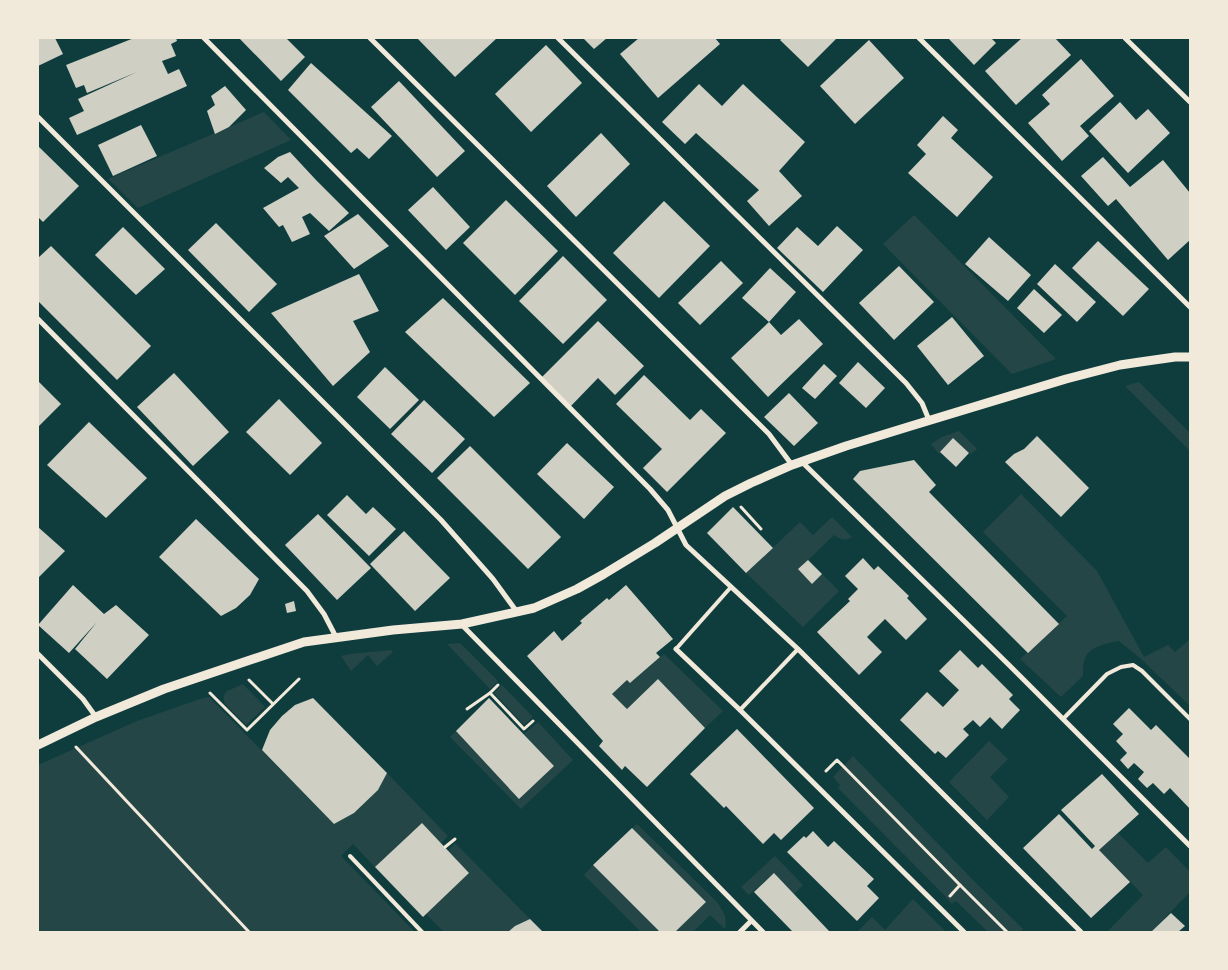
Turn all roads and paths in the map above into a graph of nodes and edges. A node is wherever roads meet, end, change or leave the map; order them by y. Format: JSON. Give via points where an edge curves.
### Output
{"nodes":[{"id":1,"x":204,"y":38,"type":"edge"},
{"id":2,"x":370,"y":38,"type":"edge"},
{"id":3,"x":558,"y":38,"type":"edge"},
{"id":4,"x":920,"y":38,"type":"edge"},
{"id":5,"x":1126,"y":38,"type":"edge"},
{"id":6,"x":1190,"y":102,"type":"edge"},
{"id":7,"x":38,"y":117,"type":"edge"},
{"id":8,"x":1190,"y":307,"type":"edge"},
{"id":9,"x":38,"y":318,"type":"edge"},
{"id":10,"x":1190,"y":357,"type":"edge"},
{"id":11,"x":929,"y":420,"type":"junction"},
{"id":12,"x":802,"y":462,"type":"junction"},
{"id":13,"x":792,"y":465,"type":"junction"},
{"id":14,"x":741,"y":506,"type":"dead end"},
{"id":15,"x":677,"y":528,"type":"junction"},
{"id":16,"x":761,"y":529,"type":"dead end"},
{"id":17,"x":731,"y":587,"type":"junction"},
{"id":18,"x":517,"y":612,"type":"junction"},
{"id":19,"x":462,"y":624,"type":"junction"},
{"id":20,"x":336,"y":637,"type":"junction"},
{"id":21,"x":676,"y":648,"type":"joint"},
{"id":22,"x":798,"y":649,"type":"junction"},
{"id":23,"x":38,"y":654,"type":"edge"},
{"id":24,"x":510,"y":674,"type":"junction"},
{"id":25,"x":248,"y":679,"type":"dead end"},
{"id":26,"x":299,"y":679,"type":"dead end"},
{"id":27,"x":210,"y":692,"type":"dead end"},
{"id":28,"x":490,"y":693,"type":"junction"},
{"id":29,"x":273,"y":704,"type":"junction"},
{"id":30,"x":467,"y":709,"type":"dead end"},
{"id":31,"x":545,"y":710,"type":"junction"},
{"id":32,"x":740,"y":710,"type":"junction"},
{"id":33,"x":96,"y":717,"type":"junction"},
{"id":34,"x":1062,"y":719,"type":"junction"},
{"id":35,"x":1190,"y":719,"type":"edge"},
{"id":36,"x":38,"y":745,"type":"edge"},
{"id":37,"x":74,"y":745,"type":"dead end"},
{"id":38,"x":814,"y":783,"type":"junction"},
{"id":39,"x":455,"y":839,"type":"dead end"},
{"id":40,"x":1190,"y":846,"type":"edge"},
{"id":41,"x":445,"y":848,"type":"dead end"},
{"id":42,"x":350,"y":856,"type":"dead end"},
{"id":43,"x":960,"y":886,"type":"junction"},
{"id":44,"x":938,"y":906,"type":"junction"},
{"id":45,"x":752,"y":921,"type":"junction"},
{"id":46,"x":249,"y":932,"type":"edge"},
{"id":47,"x":422,"y":932,"type":"edge"},
{"id":48,"x":740,"y":932,"type":"edge"},
{"id":49,"x":763,"y":932,"type":"edge"},
{"id":50,"x":964,"y":932,"type":"edge"},
{"id":51,"x":1007,"y":932,"type":"edge"},
{"id":52,"x":1082,"y":932,"type":"edge"}],
"edges":[{"from":1,"to":15,"type":"street","via":[[650,490],[668,510]]},
{"from":2,"to":13,"type":"street","via":[[769,434]]},
{"from":3,"to":11,"type":"street","via":[[906,383],[922,403]]},
{"from":4,"to":8,"type":"street"},
{"from":5,"to":6,"type":"street"},
{"from":7,"to":18,"type":"street","via":[[441,520],[494,579]]},
{"from":9,"to":20,"type":"street","via":[[307,591]]},
{"from":10,"to":11,"type":"street","via":[[1113,367]]},
{"from":11,"to":12,"type":"street"},
{"from":12,"to":13,"type":"street"},
{"from":12,"to":34,"type":"street"},
{"from":13,"to":15,"type":"street","via":[[726,496]]},
{"from":14,"to":16,"type":"path"},
{"from":15,"to":17,"type":"street","via":[[686,545]]},
{"from":15,"to":18,"type":"street","via":[[577,589]]},
{"from":17,"to":21,"type":"lane"},
{"from":17,"to":22,"type":"street"},
{"from":18,"to":19,"type":"street"},
{"from":19,"to":20,"type":"street"},
{"from":19,"to":24,"type":"street"},
{"from":20,"to":33,"type":"street","via":[[304,642],[164,689]]},
{"from":21,"to":32,"type":"street"},
{"from":22,"to":32,"type":"lane"},
{"from":22,"to":52,"type":"street"},
{"from":23,"to":33,"type":"street"},
{"from":24,"to":28,"type":"path"},
{"from":24,"to":31,"type":"street"},
{"from":25,"to":29,"type":"path"},
{"from":26,"to":29,"type":"path"},
{"from":27,"to":29,"type":"path","via":[[247,730]]},
{"from":28,"to":30,"type":"path"},
{"from":28,"to":31,"type":"path","via":[[524,729]]},
{"from":31,"to":45,"type":"street"},
{"from":32,"to":38,"type":"street"},
{"from":33,"to":36,"type":"street"},
{"from":34,"to":35,"type":"lane","via":[[1107,674],[1121,667],[1133,666]]},
{"from":34,"to":40,"type":"street"},
{"from":37,"to":46,"type":"path"},
{"from":38,"to":43,"type":"path","via":[[837,760]]},
{"from":38,"to":44,"type":"street"},
{"from":39,"to":41,"type":"path"},
{"from":42,"to":47,"type":"lane"},
{"from":43,"to":44,"type":"path"},
{"from":43,"to":51,"type":"path"},
{"from":44,"to":50,"type":"street"},
{"from":45,"to":48,"type":"street"},
{"from":45,"to":49,"type":"street"}]}
